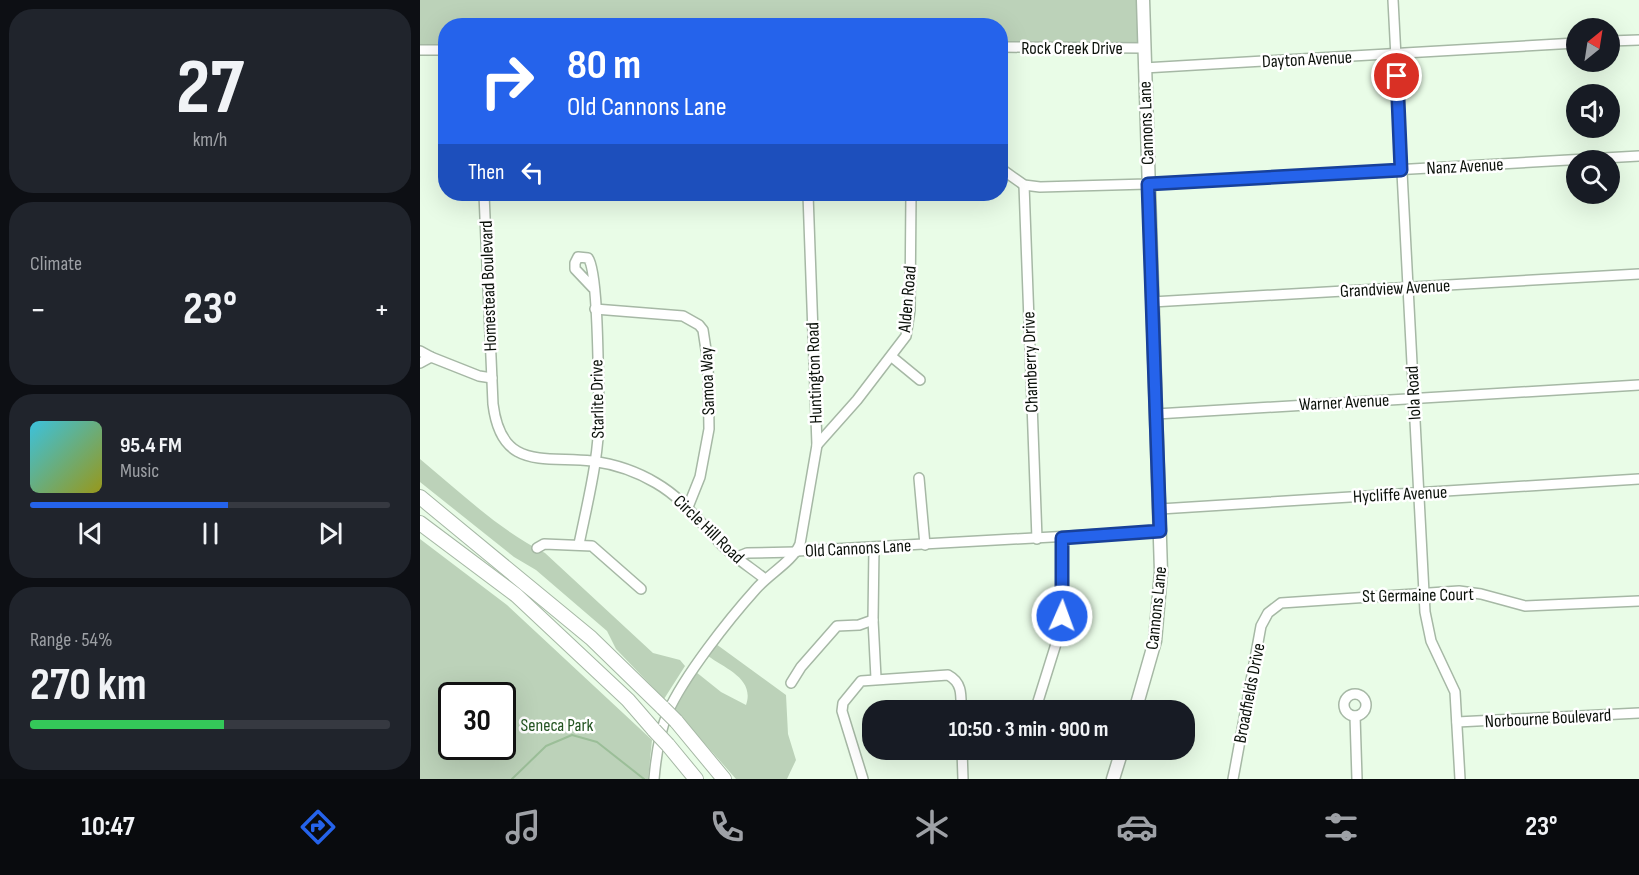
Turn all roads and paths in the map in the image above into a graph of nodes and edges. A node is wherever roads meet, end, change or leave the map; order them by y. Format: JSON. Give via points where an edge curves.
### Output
{"nodes":[{"id":1,"x":1143,"y":0,"type":"edge"},
{"id":2,"x":1393,"y":0,"type":"edge"},
{"id":3,"x":1639,"y":40,"type":"edge"},
{"id":4,"x":1620,"y":41,"type":"edge"},
{"id":5,"x":1566,"y":44,"type":"edge"},
{"id":6,"x":1008,"y":47,"type":"edge"},
{"id":7,"x":1144,"y":48,"type":"junction"},
{"id":8,"x":420,"y":50,"type":"edge"},
{"id":9,"x":438,"y":50,"type":"edge"},
{"id":10,"x":1396,"y":54,"type":"junction"},
{"id":11,"x":1144,"y":68,"type":"junction"},
{"id":12,"x":1639,"y":156,"type":"edge"},
{"id":13,"x":1401,"y":170,"type":"junction"},
{"id":14,"x":1008,"y":174,"type":"edge"},
{"id":15,"x":1148,"y":184,"type":"junction"},
{"id":16,"x":1024,"y":185,"type":"junction"},
{"id":17,"x":484,"y":201,"type":"edge"},
{"id":18,"x":808,"y":201,"type":"edge"},
{"id":19,"x":911,"y":201,"type":"edge"},
{"id":20,"x":1639,"y":273,"type":"edge"},
{"id":21,"x":593,"y":288,"type":"dead end"},
{"id":22,"x":1407,"y":288,"type":"junction"},
{"id":23,"x":1152,"y":302,"type":"junction"},
{"id":24,"x":595,"y":309,"type":"junction"},
{"id":25,"x":420,"y":351,"type":"edge"},
{"id":26,"x":431,"y":357,"type":"junction"},
{"id":27,"x":892,"y":357,"type":"junction"},
{"id":28,"x":420,"y":363,"type":"edge"},
{"id":29,"x":492,"y":378,"type":"junction"},
{"id":30,"x":920,"y":380,"type":"dead end"},
{"id":31,"x":1639,"y":385,"type":"edge"},
{"id":32,"x":1413,"y":397,"type":"junction"},
{"id":33,"x":1156,"y":414,"type":"junction"},
{"id":34,"x":817,"y":445,"type":"junction"},
{"id":35,"x":595,"y":462,"type":"junction"},
{"id":36,"x":919,"y":478,"type":"dead end"},
{"id":37,"x":1639,"y":479,"type":"edge"},
{"id":38,"x":1418,"y":493,"type":"junction"},
{"id":39,"x":420,"y":497,"type":"edge"},
{"id":40,"x":688,"y":507,"type":"junction"},
{"id":41,"x":1160,"y":509,"type":"junction"},
{"id":42,"x":420,"y":523,"type":"edge"},
{"id":43,"x":1160,"y":531,"type":"junction"},
{"id":44,"x":1062,"y":538,"type":"junction"},
{"id":45,"x":1037,"y":539,"type":"junction"},
{"id":46,"x":579,"y":544,"type":"junction"},
{"id":47,"x":925,"y":545,"type":"junction"},
{"id":48,"x":874,"y":547,"type":"junction"},
{"id":49,"x":537,"y":548,"type":"dead end"},
{"id":50,"x":796,"y":552,"type":"junction"},
{"id":51,"x":737,"y":557,"type":"junction"},
{"id":52,"x":765,"y":579,"type":"junction"},
{"id":53,"x":641,"y":588,"type":"dead end"},
{"id":54,"x":1424,"y":592,"type":"junction"},
{"id":55,"x":1639,"y":601,"type":"edge"},
{"id":56,"x":1270,"y":610,"type":"joint"},
{"id":57,"x":873,"y":620,"type":"junction"},
{"id":58,"x":876,"y":678,"type":"junction"},
{"id":59,"x":791,"y":684,"type":"dead end"},
{"id":60,"x":961,"y":700,"type":"edge"},
{"id":61,"x":1038,"y":700,"type":"edge"},
{"id":62,"x":1138,"y":700,"type":"edge"},
{"id":63,"x":1639,"y":713,"type":"edge"},
{"id":64,"x":1355,"y":716,"type":"dead end"},
{"id":65,"x":1457,"y":722,"type":"junction"},
{"id":66,"x":962,"y":760,"type":"edge"},
{"id":67,"x":1119,"y":760,"type":"edge"},
{"id":68,"x":654,"y":777,"type":"edge"},
{"id":69,"x":696,"y":779,"type":"edge"},
{"id":70,"x":724,"y":779,"type":"edge"},
{"id":71,"x":863,"y":779,"type":"edge"},
{"id":72,"x":963,"y":779,"type":"edge"},
{"id":73,"x":1113,"y":779,"type":"edge"},
{"id":74,"x":1233,"y":779,"type":"edge"},
{"id":75,"x":1357,"y":779,"type":"edge"},
{"id":76,"x":1460,"y":779,"type":"edge"}],
"edges":[{"from":1,"to":7,"type":"main road","name":"Cannons Lane"},
{"from":2,"to":10,"type":"street","name":"Iola Road"},
{"from":3,"to":4,"type":"street"},
{"from":5,"to":10,"type":"street","name":"Dayton Avenue"},
{"from":6,"to":7,"type":"street","name":"Rock Creek Drive"},
{"from":7,"to":11,"type":"main road","name":"Cannons Lane"},
{"from":8,"to":9,"type":"street"},
{"from":10,"to":11,"type":"street","name":"Dayton Avenue"},
{"from":10,"to":13,"type":"street","name":"Iola Road"},
{"from":11,"to":15,"type":"main road","name":"Cannons Lane"},
{"from":12,"to":13,"type":"street","name":"Nanz Avenue"},
{"from":13,"to":15,"type":"street","name":"Nanz Avenue"},
{"from":13,"to":22,"type":"street","name":"Iola Road"},
{"from":14,"to":16,"type":"street"},
{"from":15,"to":16,"type":"street","name":"Nanz Avenue"},
{"from":15,"to":23,"type":"main road","name":"Cannons Lane"},
{"from":16,"to":45,"type":"street","name":"Chamberry Drive"},
{"from":17,"to":29,"type":"street","name":"Homestead Boulevard"},
{"from":18,"to":34,"type":"street","name":"Huntington Road"},
{"from":19,"to":27,"type":"street","name":"Alden Road","via":[[908,326]]},
{"from":20,"to":22,"type":"street","name":"Grandview Avenue"},
{"from":21,"to":24,"type":"street","name":"Starlite Drive"},
{"from":22,"to":23,"type":"street","name":"Grandview Avenue"},
{"from":22,"to":32,"type":"street","name":"Iola Road"},
{"from":23,"to":33,"type":"main road","name":"Cannons Lane"},
{"from":24,"to":35,"type":"street","name":"Starlite Drive","via":[[599,423]]},
{"from":24,"to":40,"type":"street","name":"Samoa Way","via":[[683,316],[699,325],[705,334],[709,429],[700,477]]},
{"from":25,"to":26,"type":"street"},
{"from":26,"to":28,"type":"street"},
{"from":26,"to":29,"type":"street"},
{"from":27,"to":30,"type":"street"},
{"from":27,"to":34,"type":"street","name":"Alden Road"},
{"from":29,"to":35,"type":"street","name":"Circle Hill Road","via":[[496,421],[504,440],[514,450],[538,460]]},
{"from":31,"to":32,"type":"street","name":"Warner Avenue"},
{"from":32,"to":33,"type":"street","name":"Warner Avenue"},
{"from":32,"to":38,"type":"street","name":"Iola Road"},
{"from":33,"to":41,"type":"main road","name":"Cannons Lane"},
{"from":34,"to":50,"type":"street","name":"Huntington Road"},
{"from":35,"to":40,"type":"street","name":"Circle Hill Road","via":[[646,477]]},
{"from":35,"to":46,"type":"street","name":"Starlite Drive"},
{"from":36,"to":47,"type":"street"},
{"from":37,"to":38,"type":"street","name":"Hycliffe Avenue"},
{"from":38,"to":41,"type":"street","name":"Hycliffe Avenue"},
{"from":38,"to":54,"type":"street","name":"Iola Road"},
{"from":39,"to":70,"type":"highway","bridge":true,"via":[[591,638],[676,721]]},
{"from":40,"to":51,"type":"street","name":"Circle Hill Road"},
{"from":41,"to":43,"type":"main road","name":"Cannons Lane"},
{"from":42,"to":69,"type":"highway","bridge":true,"via":[[516,595],[620,692]]},
{"from":43,"to":44,"type":"street","name":"Old Cannons Lane"},
{"from":43,"to":62,"type":"main road","name":"Cannons Lane","via":[[1158,616]]},
{"from":44,"to":45,"type":"street","name":"Old Cannons Lane"},
{"from":44,"to":61,"type":"street","via":[[1060,631]]},
{"from":45,"to":47,"type":"street","name":"Old Cannons Lane"},
{"from":46,"to":49,"type":"street","via":[[544,544]]},
{"from":46,"to":53,"type":"street","via":[[602,553]]},
{"from":47,"to":48,"type":"street","name":"Old Cannons Lane"},
{"from":48,"to":50,"type":"street","name":"Old Cannons Lane"},
{"from":48,"to":57,"type":"street"},
{"from":50,"to":51,"type":"street","via":[[747,553]]},
{"from":50,"to":52,"type":"street","name":"Old Cannons Lane"},
{"from":51,"to":52,"type":"street","name":"Circle Hill Road"},
{"from":52,"to":68,"type":"street","name":"Old Cannons Lane","via":[[690,674],[670,707]]},
{"from":54,"to":55,"type":"street","name":"St Germaine Court","via":[[1467,591],[1525,606]]},
{"from":54,"to":56,"type":"street","name":"St Germaine Court","via":[[1290,600]]},
{"from":54,"to":65,"type":"street","name":"Iola Road","via":[[1428,632],[1453,685]]},
{"from":56,"to":74,"type":"street","name":"Broadfields Drive","via":[[1262,626]]},
{"from":57,"to":58,"type":"street"},
{"from":57,"to":59,"type":"street","via":[[837,626]]},
{"from":58,"to":60,"type":"street","via":[[948,675],[960,688]]},
{"from":58,"to":71,"type":"street","via":[[857,684],[842,707]]},
{"from":63,"to":65,"type":"street","name":"Norbourne Boulevard"},
{"from":64,"to":75,"type":"street"},
{"from":65,"to":76,"type":"street","name":"Iola Road"},
{"from":66,"to":72,"type":"street"},
{"from":67,"to":73,"type":"main road"}]}
